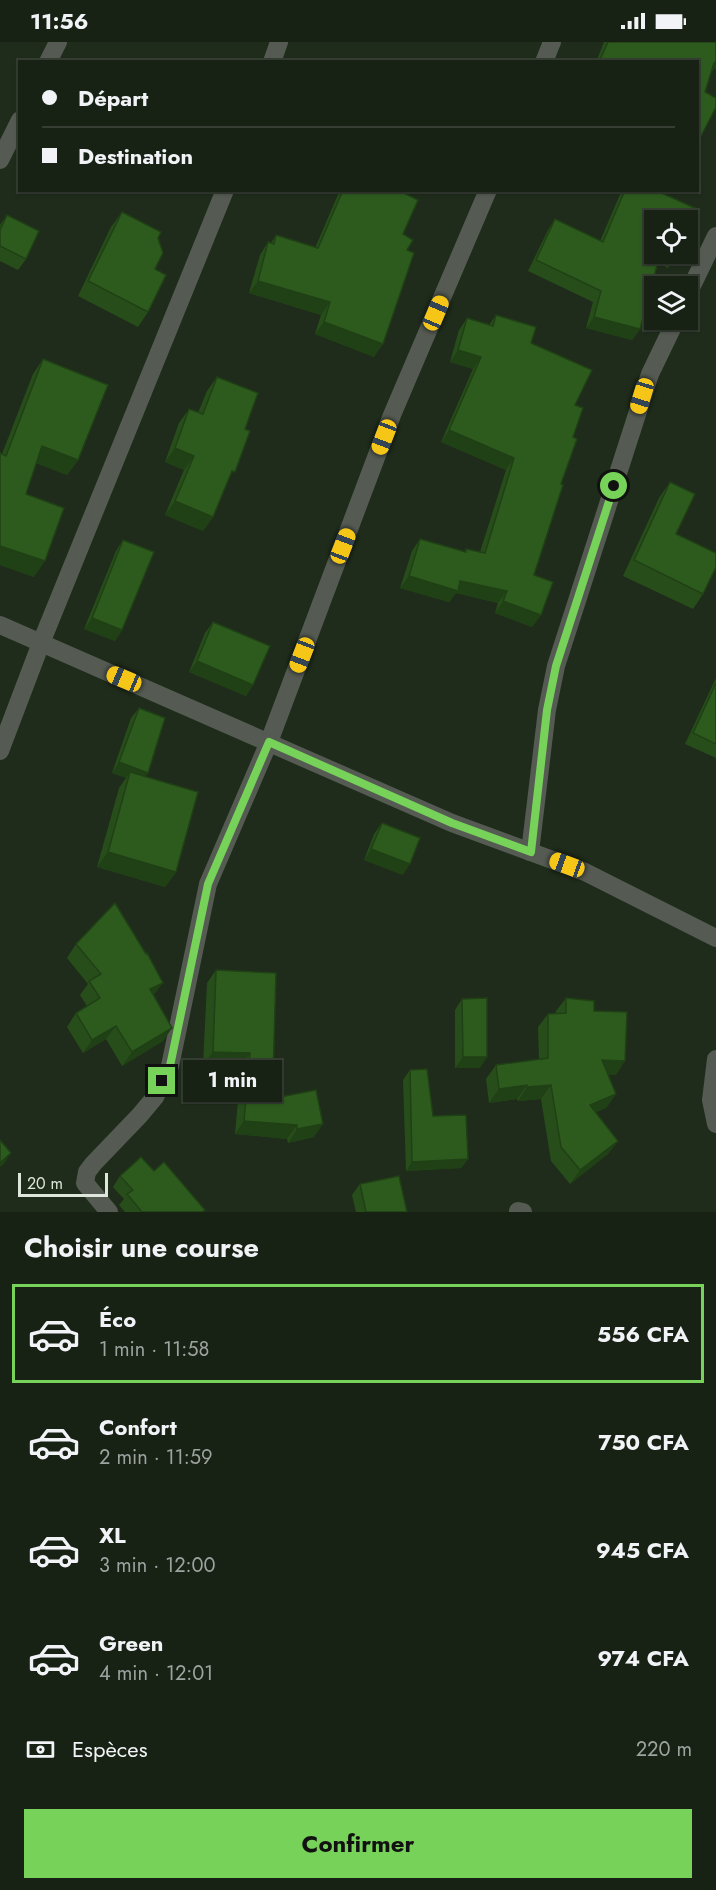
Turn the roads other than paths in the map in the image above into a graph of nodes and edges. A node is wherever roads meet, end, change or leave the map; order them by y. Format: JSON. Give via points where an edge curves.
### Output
{"nodes":[{"id":1,"x":58,"y":42,"type":"edge"},
{"id":2,"x":279,"y":42,"type":"edge"},
{"id":3,"x":552,"y":42,"type":"edge"},
{"id":4,"x":49,"y":60,"type":"edge"},
{"id":5,"x":273,"y":60,"type":"edge"},
{"id":6,"x":545,"y":60,"type":"edge"},
{"id":7,"x":18,"y":124,"type":"edge"},
{"id":8,"x":0,"y":159,"type":"edge"},
{"id":9,"x":224,"y":192,"type":"edge"},
{"id":10,"x":488,"y":192,"type":"edge"},
{"id":11,"x":716,"y":236,"type":"edge"},
{"id":12,"x":697,"y":276,"type":"edge"},
{"id":13,"x":671,"y":330,"type":"edge"},
{"id":14,"x":0,"y":625,"type":"edge"},
{"id":15,"x":41,"y":643,"type":"junction"},
{"id":16,"x":269,"y":742,"type":"junction"},
{"id":17,"x":0,"y":751,"type":"edge"},
{"id":18,"x":531,"y":852,"type":"junction"},
{"id":19,"x":716,"y":938,"type":"edge"},
{"id":20,"x":716,"y":1059,"type":"edge"},
{"id":21,"x":716,"y":1124,"type":"edge"},
{"id":22,"x":109,"y":1212,"type":"edge"}],
"edges":[{"from":1,"to":4,"type":"street"},
{"from":2,"to":5,"type":"street"},
{"from":3,"to":6,"type":"street"},
{"from":7,"to":8,"type":"street"},
{"from":9,"to":15,"type":"street"},
{"from":10,"to":16,"type":"street","via":[[392,415]]},
{"from":11,"to":12,"type":"street"},
{"from":13,"to":18,"type":"street","via":[[650,374],[556,666],[547,710]]},
{"from":14,"to":15,"type":"street"},
{"from":15,"to":16,"type":"street"},
{"from":15,"to":17,"type":"street"},
{"from":16,"to":18,"type":"street","via":[[452,823]]},
{"from":16,"to":22,"type":"street","via":[[208,884],[170,1066],[147,1106],[87,1172],[85,1184]]},
{"from":18,"to":19,"type":"street","via":[[585,872]]},
{"from":20,"to":21,"type":"street","via":[[711,1100]]}]}
